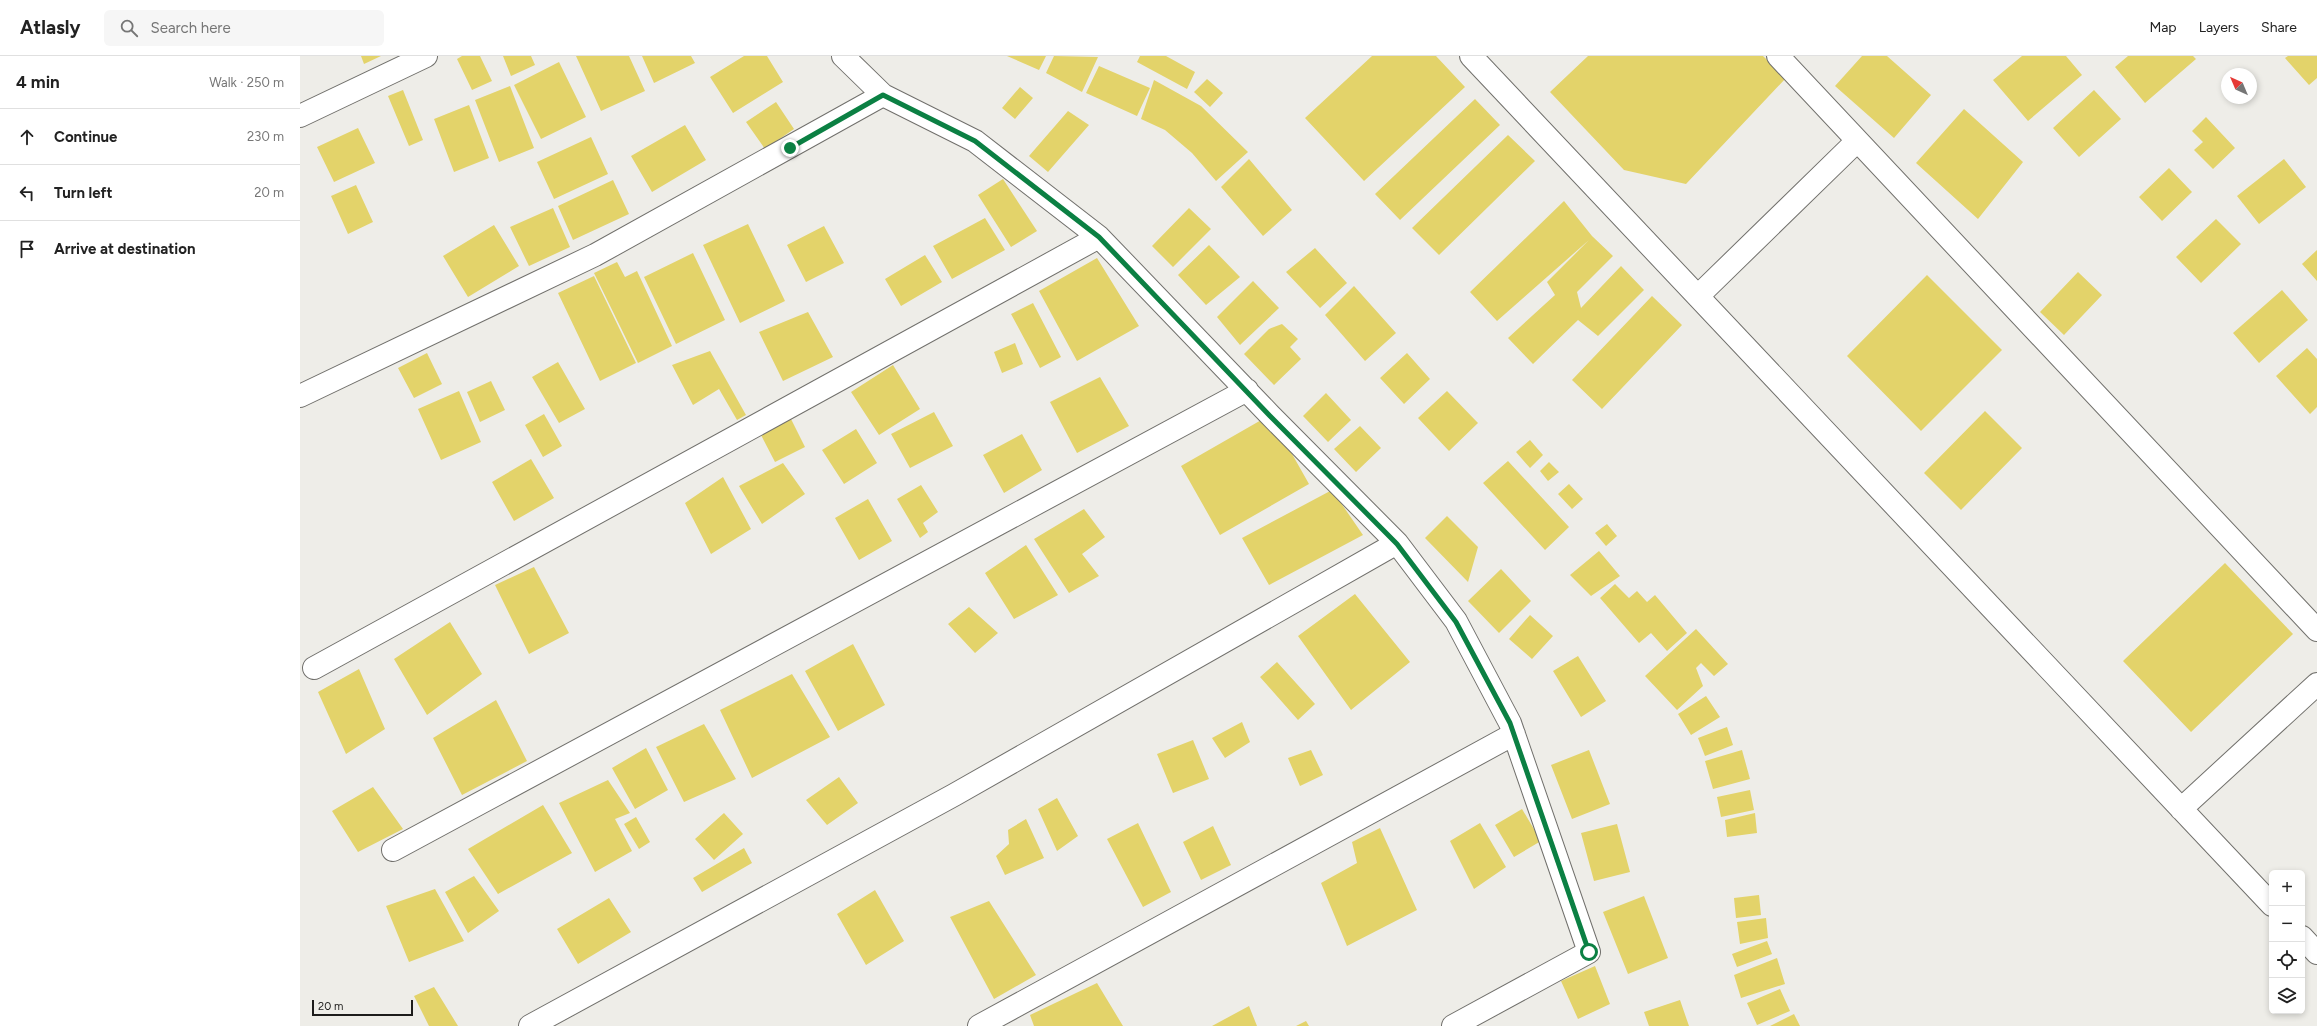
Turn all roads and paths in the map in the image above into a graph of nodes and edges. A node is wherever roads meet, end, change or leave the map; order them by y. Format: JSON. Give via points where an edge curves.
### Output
{"nodes":[{"id":1,"x":426,"y":56,"type":"edge"},
{"id":2,"x":843,"y":56,"type":"edge"},
{"id":3,"x":1471,"y":56,"type":"edge"},
{"id":4,"x":1778,"y":56,"type":"edge"},
{"id":5,"x":883,"y":95,"type":"junction"},
{"id":6,"x":300,"y":116,"type":"edge"},
{"id":7,"x":1857,"y":140,"type":"junction"},
{"id":8,"x":1099,"y":237,"type":"junction"},
{"id":9,"x":1698,"y":296,"type":"junction"},
{"id":10,"x":1247,"y":390,"type":"junction"},
{"id":11,"x":300,"y":396,"type":"edge"},
{"id":12,"x":1397,"y":544,"type":"junction"},
{"id":13,"x":2317,"y":630,"type":"edge"},
{"id":14,"x":314,"y":668,"type":"dead end"},
{"id":15,"x":2317,"y":684,"type":"edge"},
{"id":16,"x":1514,"y":734,"type":"junction"},
{"id":17,"x":2181,"y":809,"type":"junction"},
{"id":18,"x":393,"y":850,"type":"dead end"},
{"id":19,"x":2269,"y":902,"type":"edge"},
{"id":20,"x":2305,"y":940,"type":"edge"},
{"id":21,"x":2317,"y":953,"type":"edge"},
{"id":22,"x":530,"y":1026,"type":"edge"},
{"id":23,"x":980,"y":1026,"type":"edge"},
{"id":24,"x":1453,"y":1026,"type":"edge"}],
"edges":[{"from":1,"to":6,"type":"street"},
{"from":2,"to":5,"type":"street"},
{"from":3,"to":9,"type":"street"},
{"from":4,"to":7,"type":"street"},
{"from":5,"to":8,"type":"street","via":[[975,141]]},
{"from":5,"to":11,"type":"street","via":[[595,255]]},
{"from":7,"to":9,"type":"street"},
{"from":7,"to":13,"type":"street"},
{"from":8,"to":10,"type":"street"},
{"from":8,"to":14,"type":"street"},
{"from":9,"to":17,"type":"street"},
{"from":10,"to":12,"type":"street"},
{"from":10,"to":18,"type":"street"},
{"from":12,"to":16,"type":"street","via":[[1456,622]]},
{"from":12,"to":22,"type":"street","via":[[954,795]]},
{"from":15,"to":17,"type":"street"},
{"from":16,"to":23,"type":"street"},
{"from":16,"to":24,"type":"street","via":[[1589,952]]},
{"from":17,"to":19,"type":"street"},
{"from":20,"to":21,"type":"street"}]}
